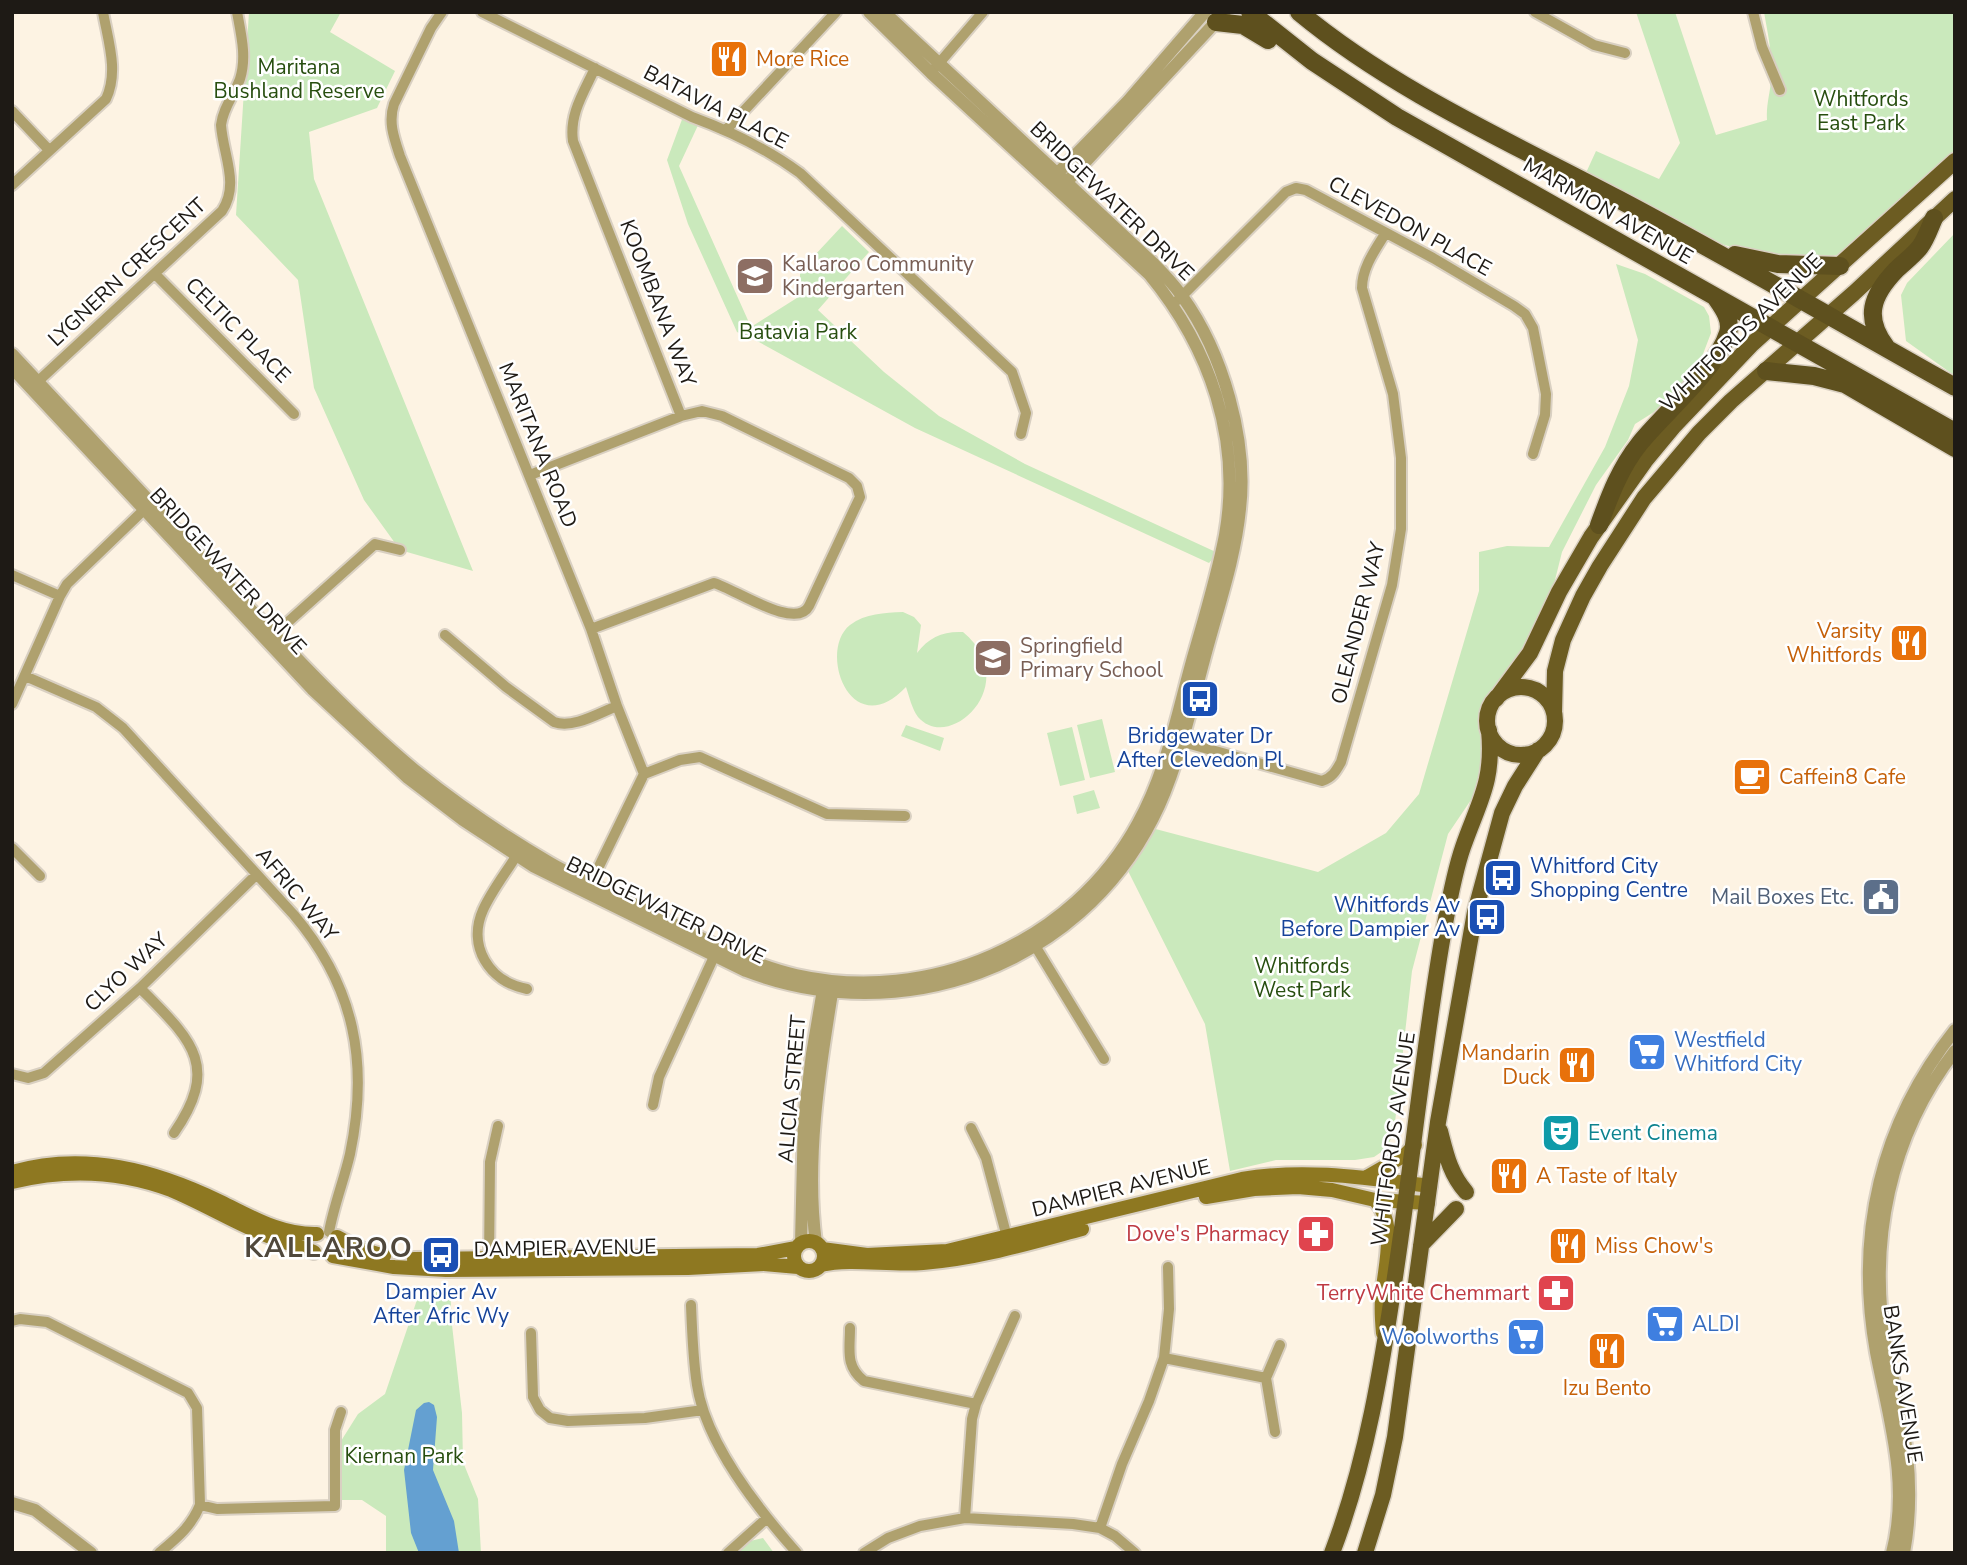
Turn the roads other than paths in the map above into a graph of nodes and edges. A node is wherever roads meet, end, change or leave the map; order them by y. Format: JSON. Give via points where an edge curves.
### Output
{"nodes":[{"id":1,"x":103,"y":12,"type":"edge"},
{"id":2,"x":237,"y":12,"type":"edge"},
{"id":3,"x":442,"y":12,"type":"edge"},
{"id":4,"x":482,"y":12,"type":"edge"},
{"id":5,"x":836,"y":12,"type":"edge"},
{"id":6,"x":869,"y":12,"type":"edge"},
{"id":7,"x":884,"y":12,"type":"edge"},
{"id":8,"x":983,"y":12,"type":"edge"},
{"id":9,"x":1250,"y":12,"type":"edge"},
{"id":10,"x":1299,"y":12,"type":"edge"},
{"id":11,"x":1535,"y":12,"type":"edge"},
{"id":12,"x":1753,"y":12,"type":"edge"},
{"id":13,"x":1215,"y":16,"type":"edge"},
{"id":14,"x":1625,"y":53,"type":"dead end"},
{"id":15,"x":595,"y":68,"type":"junction"},
{"id":16,"x":934,"y":69,"type":"junction"},
{"id":17,"x":1348,"y":87,"type":"junction"},
{"id":18,"x":1780,"y":90,"type":"dead end"},
{"id":19,"x":12,"y":111,"type":"edge"},
{"id":20,"x":726,"y":130,"type":"junction"},
{"id":21,"x":49,"y":150,"type":"junction"},
{"id":22,"x":1955,"y":161,"type":"edge"},
{"id":23,"x":1058,"y":182,"type":"junction"},
{"id":24,"x":12,"y":185,"type":"edge"},
{"id":25,"x":1955,"y":199,"type":"edge"},
{"id":26,"x":1934,"y":218,"type":"junction"},
{"id":27,"x":1385,"y":234,"type":"junction"},
{"id":28,"x":1718,"y":252,"type":"junction"},
{"id":29,"x":1840,"y":266,"type":"junction"},
{"id":30,"x":155,"y":274,"type":"junction"},
{"id":31,"x":1716,"y":299,"type":"junction"},
{"id":32,"x":1178,"y":300,"type":"junction"},
{"id":33,"x":1803,"y":300,"type":"junction"},
{"id":34,"x":1830,"y":315,"type":"junction"},
{"id":35,"x":1771,"y":327,"type":"junction"},
{"id":36,"x":1799,"y":343,"type":"junction"},
{"id":37,"x":1888,"y":350,"type":"junction"},
{"id":38,"x":12,"y":354,"type":"edge"},
{"id":39,"x":12,"y":368,"type":"edge"},
{"id":40,"x":1766,"y":371,"type":"junction"},
{"id":41,"x":35,"y":385,"type":"junction"},
{"id":42,"x":1955,"y":387,"type":"edge"},
{"id":43,"x":294,"y":414,"type":"dead end"},
{"id":44,"x":681,"y":416,"type":"junction"},
{"id":45,"x":1955,"y":432,"type":"edge"},
{"id":46,"x":1021,"y":434,"type":"dead end"},
{"id":47,"x":1955,"y":448,"type":"edge"},
{"id":48,"x":1533,"y":454,"type":"dead end"},
{"id":49,"x":530,"y":475,"type":"junction"},
{"id":50,"x":148,"y":506,"type":"junction"},
{"id":51,"x":1599,"y":525,"type":"junction"},
{"id":52,"x":400,"y":550,"type":"dead end"},
{"id":53,"x":12,"y":575,"type":"edge"},
{"id":54,"x":60,"y":596,"type":"junction"},
{"id":55,"x":591,"y":629,"type":"junction"},
{"id":56,"x":446,"y":635,"type":"dead end"},
{"id":57,"x":270,"y":638,"type":"junction"},
{"id":58,"x":25,"y":676,"type":"junction"},
{"id":59,"x":1496,"y":699,"type":"junction"},
{"id":60,"x":12,"y":704,"type":"edge"},
{"id":61,"x":617,"y":706,"type":"junction"},
{"id":62,"x":1554,"y":713,"type":"junction"},
{"id":63,"x":1489,"y":730,"type":"junction"},
{"id":64,"x":1175,"y":740,"type":"junction"},
{"id":65,"x":1538,"y":750,"type":"junction"},
{"id":66,"x":644,"y":774,"type":"junction"},
{"id":67,"x":905,"y":816,"type":"dead end"},
{"id":68,"x":12,"y":848,"type":"edge"},
{"id":69,"x":520,"y":851,"type":"junction"},
{"id":70,"x":256,"y":875,"type":"junction"},
{"id":71,"x":40,"y":876,"type":"dead end"},
{"id":72,"x":588,"y":888,"type":"junction"},
{"id":73,"x":1033,"y":942,"type":"junction"},
{"id":74,"x":716,"y":951,"type":"junction"},
{"id":75,"x":828,"y":986,"type":"junction"},
{"id":76,"x":139,"y":988,"type":"junction"},
{"id":77,"x":527,"y":989,"type":"dead end"},
{"id":78,"x":1955,"y":1031,"type":"edge"},
{"id":79,"x":1955,"y":1051,"type":"edge"},
{"id":80,"x":1104,"y":1059,"type":"dead end"},
{"id":81,"x":12,"y":1074,"type":"edge"},
{"id":82,"x":653,"y":1105,"type":"dead end"},
{"id":83,"x":1438,"y":1122,"type":"junction"},
{"id":84,"x":498,"y":1126,"type":"dead end"},
{"id":85,"x":971,"y":1128,"type":"dead end"},
{"id":86,"x":174,"y":1133,"type":"dead end"},
{"id":87,"x":1415,"y":1145,"type":"junction"},
{"id":88,"x":12,"y":1172,"type":"edge"},
{"id":89,"x":1365,"y":1178,"type":"junction"},
{"id":90,"x":12,"y":1182,"type":"edge"},
{"id":91,"x":1409,"y":1184,"type":"junction"},
{"id":92,"x":1430,"y":1186,"type":"junction"},
{"id":93,"x":1466,"y":1192,"type":"dead end"},
{"id":94,"x":1375,"y":1200,"type":"junction"},
{"id":95,"x":1407,"y":1201,"type":"junction"},
{"id":96,"x":1428,"y":1203,"type":"junction"},
{"id":97,"x":1456,"y":1209,"type":"dead end"},
{"id":98,"x":327,"y":1234,"type":"junction"},
{"id":99,"x":1009,"y":1243,"type":"junction"},
{"id":100,"x":1421,"y":1245,"type":"junction"},
{"id":101,"x":798,"y":1246,"type":"junction"},
{"id":102,"x":819,"y":1246,"type":"junction"},
{"id":103,"x":314,"y":1252,"type":"junction"},
{"id":104,"x":333,"y":1256,"type":"junction"},
{"id":105,"x":489,"y":1264,"type":"junction"},
{"id":106,"x":821,"y":1265,"type":"junction"},
{"id":107,"x":1168,"y":1266,"type":"dead end"},
{"id":108,"x":798,"y":1267,"type":"junction"},
{"id":109,"x":691,"y":1305,"type":"dead end"},
{"id":110,"x":1015,"y":1316,"type":"dead end"},
{"id":111,"x":12,"y":1321,"type":"edge"},
{"id":112,"x":850,"y":1328,"type":"dead end"},
{"id":113,"x":531,"y":1333,"type":"dead end"},
{"id":114,"x":1280,"y":1345,"type":"dead end"},
{"id":115,"x":1385,"y":1348,"type":"junction"},
{"id":116,"x":1164,"y":1359,"type":"junction"},
{"id":117,"x":1266,"y":1377,"type":"junction"},
{"id":118,"x":976,"y":1404,"type":"junction"},
{"id":119,"x":703,"y":1410,"type":"junction"},
{"id":120,"x":341,"y":1412,"type":"dead end"},
{"id":121,"x":1276,"y":1432,"type":"dead end"},
{"id":122,"x":12,"y":1503,"type":"edge"},
{"id":123,"x":200,"y":1505,"type":"junction"},
{"id":124,"x":965,"y":1518,"type":"junction"},
{"id":125,"x":766,"y":1519,"type":"junction"},
{"id":126,"x":1100,"y":1528,"type":"junction"},
{"id":127,"x":91,"y":1553,"type":"edge"},
{"id":128,"x":159,"y":1553,"type":"edge"},
{"id":129,"x":728,"y":1553,"type":"edge"},
{"id":130,"x":797,"y":1553,"type":"edge"},
{"id":131,"x":864,"y":1553,"type":"edge"},
{"id":132,"x":1135,"y":1553,"type":"edge"},
{"id":133,"x":1332,"y":1553,"type":"edge"},
{"id":134,"x":1365,"y":1553,"type":"edge"},
{"id":135,"x":1892,"y":1553,"type":"edge"},
{"id":136,"x":1904,"y":1553,"type":"edge"}],
"edges":[{"from":1,"to":21,"type":"street","via":[[113,68],[110,90],[106,99]]},
{"from":2,"to":30,"type":"street","name":"LYGNERN CRESCENT","via":[[243,66],[221,125],[231,193],[222,211]]},
{"from":3,"to":49,"type":"street","name":"MARITANA ROAD","via":[[394,104],[392,131]]},
{"from":4,"to":15,"type":"street","name":"BATAVIA PLACE"},
{"from":5,"to":20,"type":"street"},
{"from":6,"to":16,"type":"street","name":"BRIDGEWATER DRIVE"},
{"from":7,"to":16,"type":"street","name":"BRIDGEWATER DRIVE"},
{"from":8,"to":16,"type":"street"},
{"from":9,"to":17,"type":"highway","name":"MARMION AVENUE"},
{"from":10,"to":28,"type":"highway","name":"MARMION AVENUE","via":[[1410,89]]},
{"from":11,"to":14,"type":"street","via":[[1594,45]]},
{"from":12,"to":18,"type":"street"},
{"from":13,"to":17,"type":"highway","via":[[1252,29],[1331,85]]},
{"from":13,"to":23,"type":"street"},
{"from":15,"to":20,"type":"street","name":"BATAVIA PLACE"},
{"from":15,"to":44,"type":"street","name":"KOOMBANA WAY","via":[[574,113],[573,141]]},
{"from":16,"to":23,"type":"street","name":"BRIDGEWATER DRIVE"},
{"from":17,"to":31,"type":"highway","name":"MARMION AVENUE"},
{"from":19,"to":21,"type":"street"},
{"from":20,"to":46,"type":"street","name":"BATAVIA PLACE","via":[[800,173],[1012,372],[1026,413]]},
{"from":21,"to":24,"type":"street"},
{"from":22,"to":29,"type":"main road","name":"WHITFORDS AVENUE"},
{"from":23,"to":32,"type":"street","name":"BRIDGEWATER DRIVE"},
{"from":25,"to":26,"type":"main road","name":"WHITFORDS AVENUE"},
{"from":26,"to":34,"type":"main road","name":"WHITFORDS AVENUE"},
{"from":26,"to":37,"type":"highway","via":[[1920,247],[1894,272],[1873,309],[1872,326]]},
{"from":27,"to":32,"type":"street","name":"CLEVEDON PLACE","via":[[1306,190],[1290,189]]},
{"from":27,"to":48,"type":"street","name":"CLEVEDON PLACE","via":[[1514,306],[1530,322],[1546,394]]},
{"from":27,"to":64,"type":"street","name":"OLEANDER WAY","via":[[1370,259],[1362,288],[1393,394],[1401,458],[1401,529],[1392,585],[1341,762],[1334,774],[1322,780]]},
{"from":28,"to":29,"type":"highway","via":[[1778,264]]},
{"from":28,"to":33,"type":"highway","name":"MARMION AVENUE"},
{"from":29,"to":33,"type":"main road","name":"WHITFORDS AVENUE"},
{"from":30,"to":41,"type":"street","name":"LYGNERN CRESCENT"},
{"from":30,"to":43,"type":"street","name":"CELTIC PLACE"},
{"from":31,"to":35,"type":"highway","name":"MARMION AVENUE"},
{"from":31,"to":51,"type":"highway","via":[[1729,327],[1716,358],[1617,475]]},
{"from":32,"to":64,"type":"street","name":"BRIDGEWATER DRIVE","via":[[1221,407],[1230,469],[1225,535]]},
{"from":33,"to":34,"type":"highway","name":"MARMION AVENUE"},
{"from":33,"to":35,"type":"main road","name":"WHITFORDS AVENUE"},
{"from":34,"to":36,"type":"main road","name":"WHITFORDS AVENUE"},
{"from":34,"to":37,"type":"highway","name":"MARMION AVENUE"},
{"from":35,"to":36,"type":"highway","name":"MARMION AVENUE"},
{"from":35,"to":51,"type":"main road","name":"WHITFORDS AVENUE","via":[[1674,426]]},
{"from":36,"to":40,"type":"main road","name":"WHITFORDS AVENUE"},
{"from":36,"to":45,"type":"highway","name":"MARMION AVENUE"},
{"from":37,"to":42,"type":"highway","name":"MARMION AVENUE"},
{"from":38,"to":41,"type":"street","name":"BRIDGEWATER DRIVE"},
{"from":39,"to":41,"type":"street","name":"BRIDGEWATER DRIVE"},
{"from":40,"to":47,"type":"highway","via":[[1845,384]]},
{"from":40,"to":62,"type":"main road","name":"WHITFORDS AVENUE","via":[[1671,465],[1607,553],[1563,640],[1555,671]]},
{"from":41,"to":50,"type":"street","name":"BRIDGEWATER DRIVE"},
{"from":44,"to":49,"type":"street"},
{"from":44,"to":55,"type":"street","name":"KOOMBANA WAY","via":[[715,412],[842,474],[857,485],[857,507],[803,614],[779,611],[713,583]]},
{"from":49,"to":55,"type":"street","name":"MARITANA ROAD"},
{"from":50,"to":54,"type":"street"},
{"from":50,"to":57,"type":"street","name":"BRIDGEWATER DRIVE"},
{"from":51,"to":59,"type":"main road","name":"WHITFORDS AVENUE","via":[[1530,653]]},
{"from":52,"to":57,"type":"street","via":[[375,544]]},
{"from":53,"to":54,"type":"street"},
{"from":54,"to":58,"type":"street"},
{"from":55,"to":61,"type":"street","name":"MARITANA ROAD"},
{"from":56,"to":61,"type":"street","via":[[554,722],[571,723]]},
{"from":57,"to":69,"type":"street","name":"BRIDGEWATER DRIVE","via":[[419,774]]},
{"from":58,"to":60,"type":"street"},
{"from":58,"to":70,"type":"street","name":"AFRIC WAY","via":[[96,707],[122,728]]},
{"from":59,"to":62,"type":"main road","via":[[1512,688],[1531,688],[1547,699]]},
{"from":59,"to":63,"type":"main road","via":[[1489,714]]},
{"from":61,"to":66,"type":"street","name":"MARITANA ROAD"},
{"from":62,"to":65,"type":"main road","via":[[1552,734]]},
{"from":63,"to":65,"type":"main road","via":[[1501,748],[1510,752]]},
{"from":63,"to":87,"type":"main road","name":"WHITFORDS AVENUE","via":[[1489,776],[1458,863],[1444,930]]},
{"from":64,"to":73,"type":"street","name":"BRIDGEWATER DRIVE","via":[[1139,822],[1109,867]]},
{"from":65,"to":83,"type":"main road","name":"WHITFORDS AVENUE","via":[[1507,799],[1486,864]]},
{"from":66,"to":67,"type":"street","via":[[701,757],[827,814]]},
{"from":66,"to":72,"type":"street"},
{"from":68,"to":71,"type":"street"},
{"from":69,"to":72,"type":"street","name":"BRIDGEWATER DRIVE"},
{"from":69,"to":77,"type":"street","via":[[485,907],[478,932],[491,971]]},
{"from":70,"to":76,"type":"street","name":"CLYO WAY"},
{"from":70,"to":98,"type":"street","name":"AFRIC WAY","via":[[314,938],[335,975],[359,1059],[349,1157]]},
{"from":72,"to":74,"type":"street","name":"BRIDGEWATER DRIVE"},
{"from":73,"to":75,"type":"street","name":"BRIDGEWATER DRIVE","via":[[991,969],[927,987],[875,994]]},
{"from":73,"to":80,"type":"street"},
{"from":74,"to":75,"type":"street","name":"BRIDGEWATER DRIVE"},
{"from":74,"to":82,"type":"street","via":[[659,1077]]},
{"from":75,"to":101,"type":"street","name":"ALICIA STREET","via":[[804,1118]]},
{"from":75,"to":102,"type":"street","name":"ALICIA STREET","via":[[814,1129],[813,1221]]},
{"from":76,"to":81,"type":"street","name":"CLYO WAY","via":[[44,1073],[37,1077]]},
{"from":76,"to":86,"type":"street","via":[[183,1032],[194,1053],[198,1074],[194,1097]]},
{"from":78,"to":135,"type":"street","name":"BANKS AVENUE","via":[[1930,1063],[1897,1122],[1874,1216],[1870,1302],[1897,1455],[1899,1508]]},
{"from":79,"to":136,"type":"street","name":"BANKS AVENUE","via":[[1918,1108],[1900,1150],[1881,1247],[1881,1310],[1908,1459],[1910,1507]]},
{"from":83,"to":92,"type":"main road","name":"WHITFORDS AVENUE"},
{"from":83,"to":93,"type":"main road","via":[[1449,1165]]},
{"from":84,"to":105,"type":"street","via":[[490,1162]]},
{"from":85,"to":99,"type":"street","via":[[986,1158]]},
{"from":87,"to":89,"type":"main road"},
{"from":87,"to":91,"type":"main road","name":"WHITFORDS AVENUE"},
{"from":88,"to":98,"type":"main road","name":"DAMPIER AVENUE","via":[[68,1163],[131,1168],[175,1181],[274,1228]]},
{"from":89,"to":91,"type":"main road","name":"DAMPIER AVENUE"},
{"from":89,"to":99,"type":"main road","name":"DAMPIER AVENUE","via":[[1289,1173],[1261,1176]]},
{"from":90,"to":103,"type":"main road","via":[[62,1174],[138,1180]]},
{"from":91,"to":92,"type":"main road","name":"DAMPIER AVENUE"},
{"from":91,"to":95,"type":"main road","name":"WHITFORDS AVENUE"},
{"from":92,"to":96,"type":"main road","name":"WHITFORDS AVENUE"},
{"from":94,"to":95,"type":"main road","name":"DAMPIER AVENUE"},
{"from":94,"to":99,"type":"main road","name":"DAMPIER AVENUE","via":[[1320,1189],[1254,1189]]},
{"from":94,"to":115,"type":"main road","via":[[1382,1207],[1388,1240],[1382,1298]]},
{"from":95,"to":96,"type":"main road","name":"DAMPIER AVENUE"},
{"from":95,"to":115,"type":"main road","name":"WHITFORDS AVENUE"},
{"from":96,"to":100,"type":"main road","name":"WHITFORDS AVENUE"},
{"from":97,"to":100,"type":"main road"},
{"from":98,"to":103,"type":"main road","via":[[312,1243]]},
{"from":98,"to":104,"type":"main road","via":[[339,1249]]},
{"from":98,"to":105,"type":"main road","name":"DAMPIER AVENUE","via":[[383,1256]]},
{"from":99,"to":102,"type":"main road","name":"DAMPIER AVENUE","via":[[867,1255]]},
{"from":99,"to":106,"type":"main road","name":"DAMPIER AVENUE","via":[[964,1258],[922,1264]]},
{"from":100,"to":134,"type":"main road","name":"WHITFORDS AVENUE","via":[[1395,1437]]},
{"from":101,"to":102,"type":"main road","via":[[807,1241]]},
{"from":101,"to":105,"type":"main road","name":"DAMPIER AVENUE","via":[[758,1255]]},
{"from":101,"to":108,"type":"main road","via":[[793,1258]]},
{"from":102,"to":106,"type":"main road","via":[[824,1256]]},
{"from":103,"to":104,"type":"main road","via":[[324,1259]]},
{"from":104,"to":105,"type":"main road","name":"DAMPIER AVENUE","via":[[446,1270]]},
{"from":105,"to":108,"type":"main road","name":"DAMPIER AVENUE"},
{"from":106,"to":108,"type":"main road","via":[[811,1272]]},
{"from":107,"to":116,"type":"street"},
{"from":109,"to":119,"type":"street"},
{"from":110,"to":118,"type":"street"},
{"from":111,"to":123,"type":"street","via":[[47,1322],[188,1393],[197,1408]]},
{"from":112,"to":118,"type":"street","via":[[850,1362],[864,1381]]},
{"from":113,"to":119,"type":"street","via":[[533,1397],[550,1418],[645,1418]]},
{"from":114,"to":117,"type":"street"},
{"from":115,"to":133,"type":"main road","name":"WHITFORDS AVENUE","via":[[1361,1466]]},
{"from":116,"to":117,"type":"street"},
{"from":116,"to":126,"type":"street"},
{"from":117,"to":121,"type":"street"},
{"from":118,"to":124,"type":"street","via":[[968,1448]]},
{"from":119,"to":125,"type":"street","via":[[728,1462]]},
{"from":120,"to":123,"type":"street","via":[[335,1430],[335,1506],[217,1509]]},
{"from":122,"to":127,"type":"street","via":[[35,1510]]},
{"from":123,"to":128,"type":"street","via":[[183,1533]]},
{"from":124,"to":126,"type":"street"},
{"from":124,"to":131,"type":"street","via":[[920,1526]]},
{"from":125,"to":129,"type":"street"},
{"from":125,"to":130,"type":"street"},
{"from":126,"to":132,"type":"street"}]}
